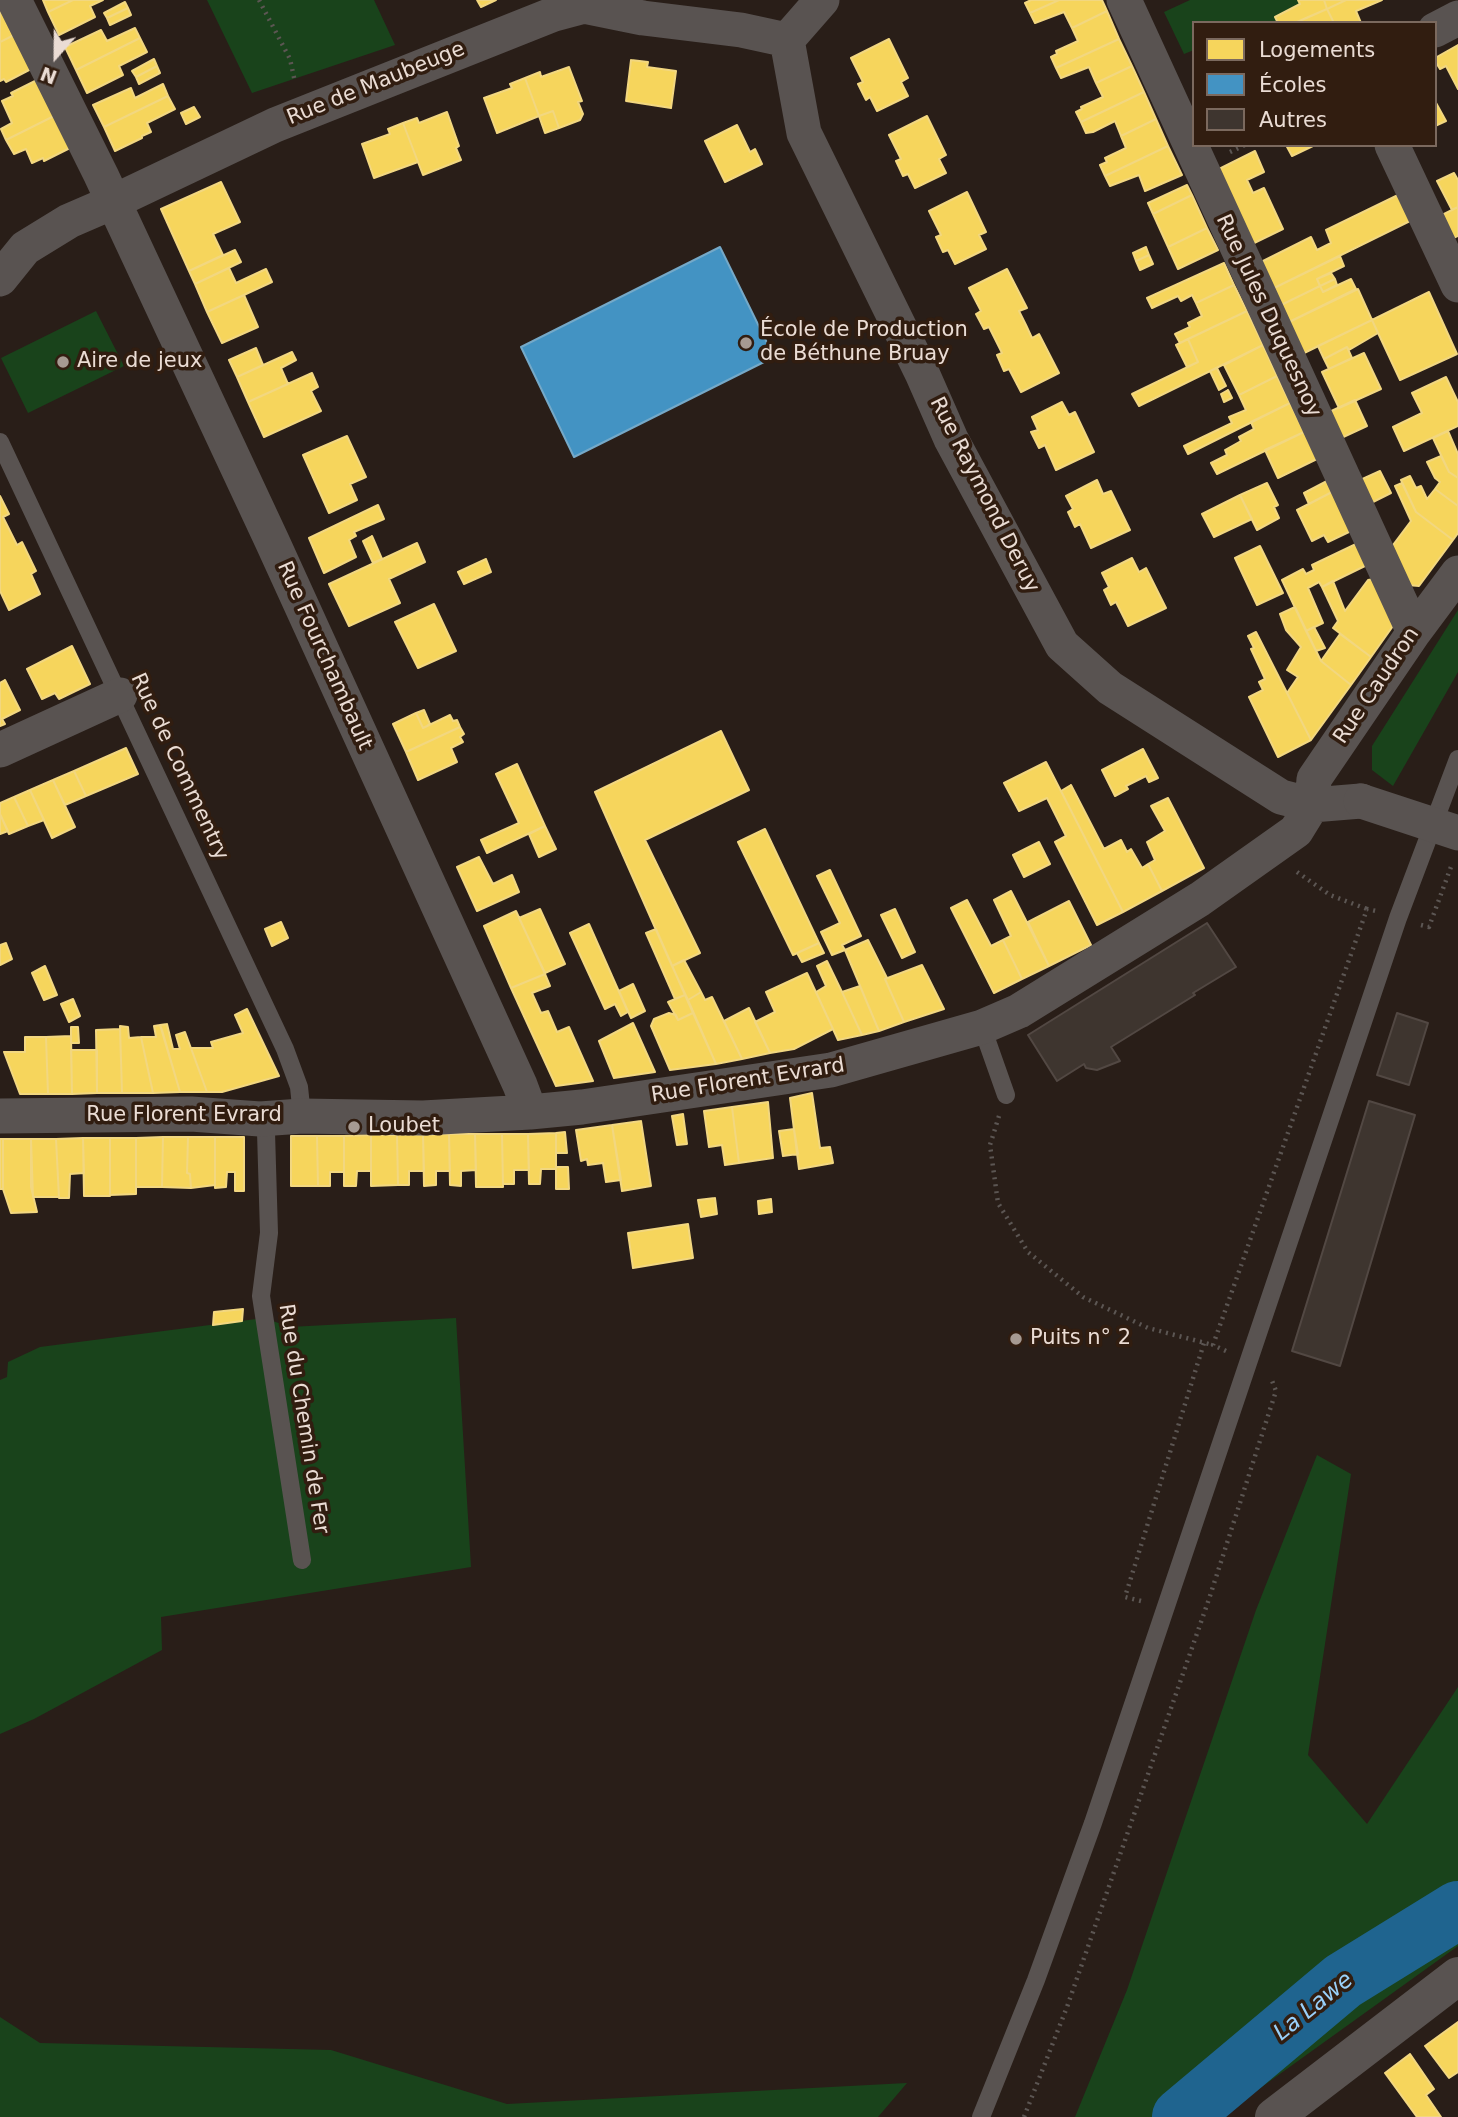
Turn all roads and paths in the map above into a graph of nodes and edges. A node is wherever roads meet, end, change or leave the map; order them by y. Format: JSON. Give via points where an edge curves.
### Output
{"nodes":[{"id":1,"x":14,"y":0,"type":"edge"},
{"id":2,"x":259,"y":0,"type":"edge"},
{"id":3,"x":822,"y":0,"type":"edge"},
{"id":4,"x":1124,"y":0,"type":"edge"},
{"id":5,"x":582,"y":3,"type":"edge"},
{"id":6,"x":1458,"y":18,"type":"edge"},
{"id":7,"x":1437,"y":29,"type":"edge"},
{"id":8,"x":787,"y":40,"type":"junction"},
{"id":9,"x":301,"y":114,"type":"junction"},
{"id":10,"x":1393,"y":147,"type":"edge"},
{"id":11,"x":113,"y":202,"type":"junction"},
{"id":12,"x":0,"y":279,"type":"edge"},
{"id":13,"x":1458,"y":285,"type":"edge"},
{"id":14,"x":0,"y":442,"type":"edge"},
{"id":15,"x":1458,"y":573,"type":"edge"},
{"id":16,"x":1413,"y":632,"type":"junction"},
{"id":17,"x":120,"y":695,"type":"junction"},
{"id":18,"x":0,"y":750,"type":"edge"},
{"id":19,"x":1458,"y":759,"type":"edge"},
{"id":20,"x":1311,"y":806,"type":"junction"},
{"id":21,"x":1458,"y":833,"type":"edge"},
{"id":22,"x":1276,"y":845,"type":"junction"},
{"id":23,"x":1367,"y":909,"type":"dead end"},
{"id":24,"x":982,"y":1027,"type":"junction"},
{"id":25,"x":1006,"y":1095,"type":"joint"},
{"id":26,"x":530,"y":1112,"type":"junction"},
{"id":27,"x":0,"y":1116,"type":"edge"},
{"id":28,"x":302,"y":1116,"type":"junction"},
{"id":29,"x":260,"y":1119,"type":"junction"},
{"id":30,"x":1204,"y":1343,"type":"junction"},
{"id":31,"x":1213,"y":1345,"type":"dead end"},
{"id":32,"x":302,"y":1560,"type":"dead end"},
{"id":33,"x":1166,"y":1608,"type":"junction"},
{"id":34,"x":1202,"y":1621,"type":"dead end"},
{"id":35,"x":1458,"y":1976,"type":"edge"},
{"id":36,"x":1282,"y":2114,"type":"edge"},
{"id":37,"x":981,"y":2117,"type":"edge"}],
"edges":[{"from":1,"to":11,"type":"street","name":"Rue Fourchambault"},
{"from":2,"to":9,"type":"path","via":[[290,59]]},
{"from":3,"to":8,"type":"street"},
{"from":4,"to":16,"type":"street","name":"Rue Jules Duquesnoy"},
{"from":5,"to":8,"type":"street","name":"Rue de Maubeuge","via":[[643,18]]},
{"from":5,"to":9,"type":"street","name":"Rue de Maubeuge"},
{"from":6,"to":7,"type":"street"},
{"from":8,"to":20,"type":"street","name":"Rue Raymond Deruy","via":[[803,133],[951,439],[1062,645],[1133,703],[1281,797]]},
{"from":9,"to":11,"type":"street","name":"Rue de Maubeuge"},
{"from":10,"to":13,"type":"street"},
{"from":11,"to":12,"type":"street","name":"Rue de Maubeuge","via":[[69,221],[25,248]]},
{"from":11,"to":26,"type":"street","name":"Rue Fourchambault"},
{"from":14,"to":17,"type":"lane","name":"Rue de Commentry"},
{"from":15,"to":16,"type":"street","name":"Rue Caudron"},
{"from":16,"to":20,"type":"street","name":"Rue Caudron","via":[[1314,779]]},
{"from":17,"to":18,"type":"street"},
{"from":17,"to":28,"type":"lane","name":"Rue de Commentry","via":[[285,1049],[299,1087]]},
{"from":19,"to":33,"type":"lane","via":[[1398,918]]},
{"from":20,"to":21,"type":"street","bridge":true,"via":[[1361,802]]},
{"from":20,"to":22,"type":"street","name":"Rue Florent Evrard","via":[[1296,831]]},
{"from":22,"to":23,"type":"path","via":[[1292,869],[1330,895]]},
{"from":22,"to":24,"type":"street","name":"Rue Florent Evrard","via":[[1200,899],[1019,1011]]},
{"from":24,"to":25,"type":"lane"},
{"from":24,"to":26,"type":"street","name":"Rue Florent Evrard","via":[[831,1070]]},
{"from":25,"to":30,"type":"path","via":[[990,1145],[998,1203],[1027,1252],[1083,1297],[1148,1328]]},
{"from":26,"to":28,"type":"street","name":"Rue Florent Evrard","via":[[423,1118]]},
{"from":27,"to":29,"type":"street","name":"Rue Florent Evrard","via":[[191,1114]]},
{"from":28,"to":29,"type":"street","name":"Rue Florent Evrard"},
{"from":29,"to":32,"type":"lane","name":"Rue du Chemin de Fer","via":[[266,1132],[269,1233],[261,1296]]},
{"from":30,"to":31,"type":"path"},
{"from":30,"to":33,"type":"path","via":[[1125,1597]]},
{"from":33,"to":34,"type":"path"},
{"from":33,"to":37,"type":"lane","via":[[1041,1967]]},
{"from":35,"to":36,"type":"street"}]}
